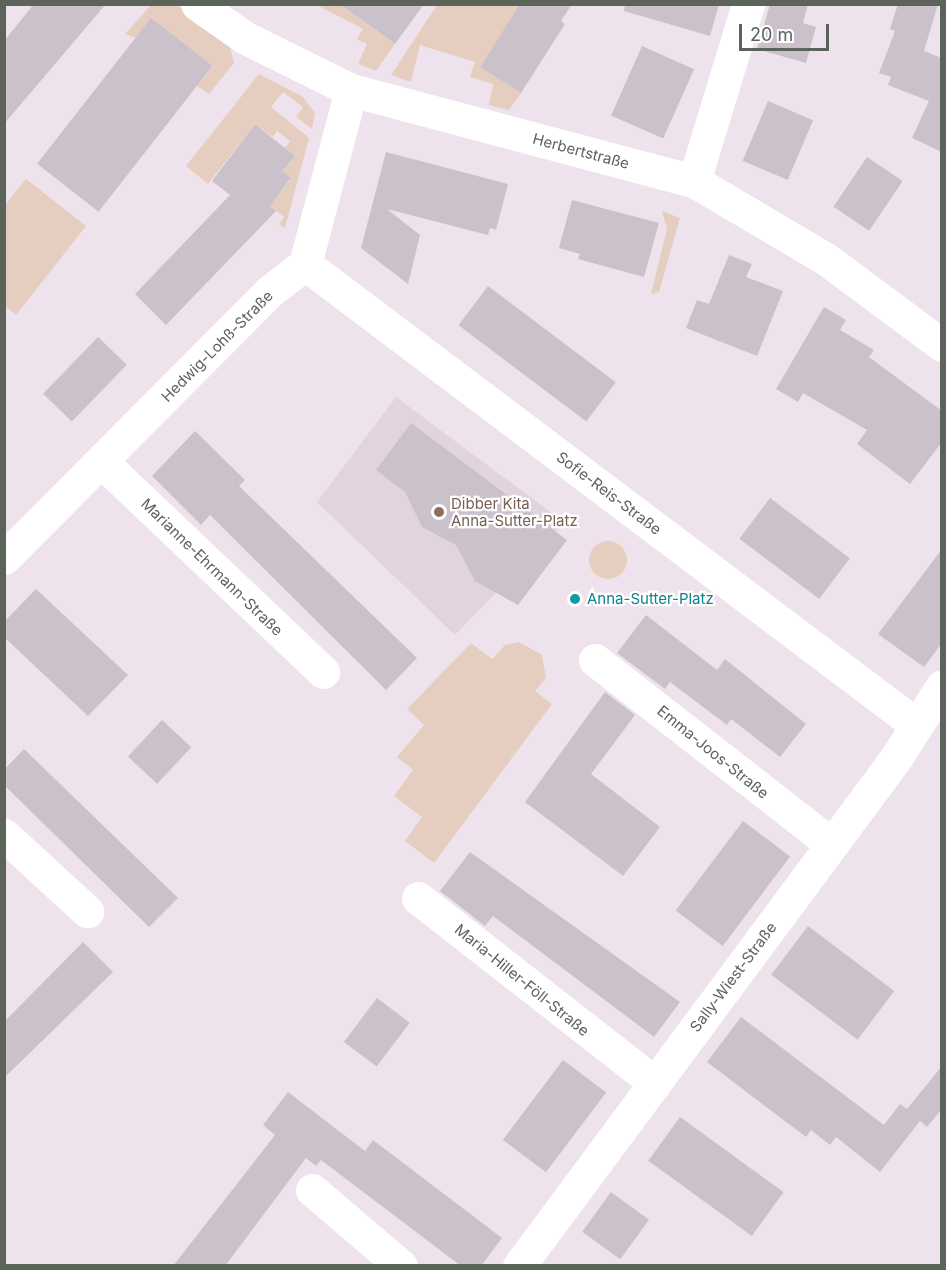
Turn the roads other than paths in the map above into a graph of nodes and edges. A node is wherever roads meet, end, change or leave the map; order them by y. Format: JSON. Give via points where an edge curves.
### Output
{"nodes":[{"id":1,"x":197,"y":4,"type":"edge"},
{"id":2,"x":748,"y":4,"type":"edge"},
{"id":3,"x":351,"y":90,"type":"junction"},
{"id":4,"x":694,"y":181,"type":"junction"},
{"id":5,"x":305,"y":264,"type":"junction"},
{"id":6,"x":942,"y":345,"type":"edge"},
{"id":7,"x":102,"y":462,"type":"junction"},
{"id":8,"x":4,"y":558,"type":"edge"},
{"id":9,"x":595,"y":660,"type":"dead end"},
{"id":10,"x":323,"y":672,"type":"dead end"},
{"id":11,"x":942,"y":686,"type":"edge"},
{"id":12,"x":914,"y":723,"type":"junction"},
{"id":13,"x":4,"y":835,"type":"edge"},
{"id":14,"x":831,"y":844,"type":"junction"},
{"id":15,"x":418,"y":898,"type":"dead end"},
{"id":16,"x":87,"y":910,"type":"dead end"},
{"id":17,"x":655,"y":1083,"type":"junction"},
{"id":18,"x":312,"y":1190,"type":"dead end"},
{"id":19,"x":401,"y":1266,"type":"edge"},
{"id":20,"x":519,"y":1266,"type":"edge"}],
"edges":[{"from":1,"to":3,"type":"street","name":"Herbertstraße","via":[[244,38]]},
{"from":2,"to":4,"type":"street"},
{"from":3,"to":4,"type":"street","name":"Herbertstraße"},
{"from":3,"to":5,"type":"street"},
{"from":4,"to":6,"type":"street","name":"Herbertstraße","via":[[826,258]]},
{"from":5,"to":7,"type":"street","name":"Hedwig-Lohß-Straße","via":[[270,291]]},
{"from":5,"to":12,"type":"street","name":"Sofie-Reis-Straße"},
{"from":7,"to":8,"type":"street","name":"Hedwig-Lohß-Straße"},
{"from":7,"to":10,"type":"street","name":"Marianne-Ehrmann-Straße"},
{"from":9,"to":14,"type":"street","name":"Emma-Joos-Straße"},
{"from":11,"to":12,"type":"street","name":"Sally-Wiest-Straße"},
{"from":12,"to":14,"type":"street","name":"Sally-Wiest-Straße","via":[[896,758]]},
{"from":13,"to":16,"type":"street"},
{"from":14,"to":17,"type":"street","name":"Sally-Wiest-Straße"},
{"from":15,"to":17,"type":"street","name":"Maria-Hiller-Föll-Straße"},
{"from":17,"to":20,"type":"street","name":"Sally-Wiest-Straße"},
{"from":18,"to":19,"type":"street"}]}
